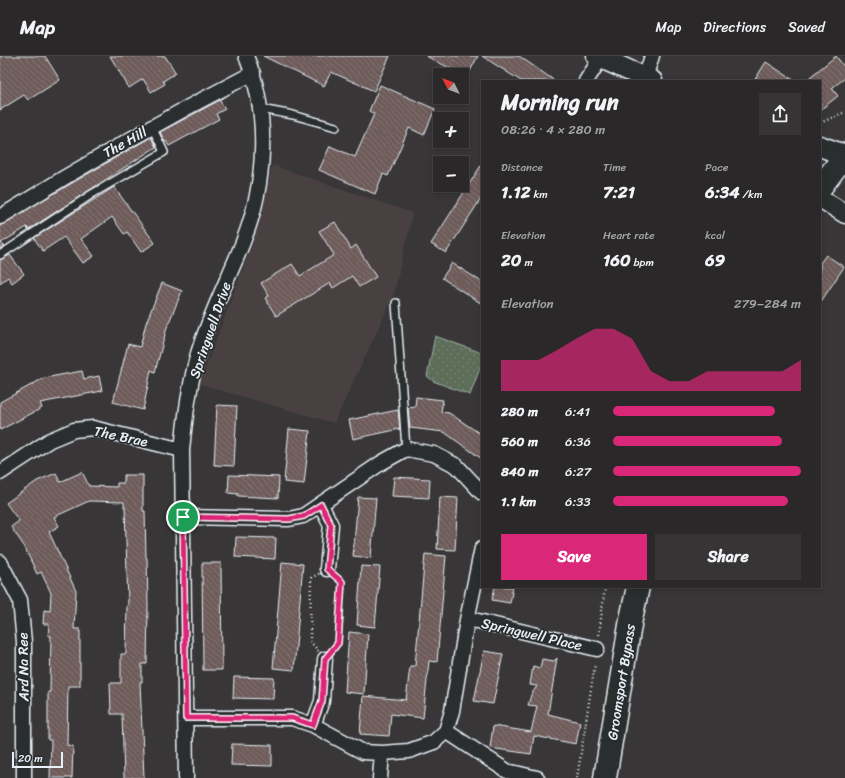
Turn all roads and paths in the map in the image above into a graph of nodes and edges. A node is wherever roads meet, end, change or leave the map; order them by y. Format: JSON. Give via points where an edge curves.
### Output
{"nodes":[{"id":1,"x":246,"y":56,"type":"edge"},
{"id":2,"x":652,"y":56,"type":"edge"},
{"id":3,"x":599,"y":57,"type":"edge"},
{"id":4,"x":253,"y":73,"type":"junction"},
{"id":5,"x":649,"y":79,"type":"edge"},
{"id":6,"x":587,"y":80,"type":"edge"},
{"id":7,"x":261,"y":109,"type":"junction"},
{"id":8,"x":845,"y":112,"type":"edge"},
{"id":9,"x":821,"y":123,"type":"edge"},
{"id":10,"x":152,"y":127,"type":"junction"},
{"id":11,"x":336,"y":127,"type":"dead end"},
{"id":12,"x":821,"y":146,"type":"edge"},
{"id":13,"x":845,"y":155,"type":"edge"},
{"id":14,"x":821,"y":187,"type":"edge"},
{"id":15,"x":821,"y":199,"type":"edge"},
{"id":16,"x":845,"y":214,"type":"edge"},
{"id":17,"x":0,"y":217,"type":"edge"},
{"id":18,"x":0,"y":255,"type":"edge"},
{"id":19,"x":396,"y":303,"type":"dead end"},
{"id":20,"x":406,"y":449,"type":"junction"},
{"id":21,"x":182,"y":450,"type":"junction"},
{"id":22,"x":0,"y":473,"type":"edge"},
{"id":23,"x":481,"y":492,"type":"edge"},
{"id":24,"x":321,"y":505,"type":"junction"},
{"id":25,"x":183,"y":517,"type":"junction"},
{"id":26,"x":481,"y":552,"type":"edge"},
{"id":27,"x":0,"y":562,"type":"edge"},
{"id":28,"x":327,"y":569,"type":"junction"},
{"id":29,"x":605,"y":588,"type":"edge"},
{"id":30,"x":638,"y":588,"type":"edge"},
{"id":31,"x":466,"y":620,"type":"junction"},
{"id":32,"x":597,"y":649,"type":"junction"},
{"id":33,"x":325,"y":659,"type":"junction"},
{"id":34,"x":186,"y":718,"type":"junction"},
{"id":35,"x":313,"y":725,"type":"junction"},
{"id":36,"x":446,"y":731,"type":"junction"},
{"id":37,"x":382,"y":753,"type":"junction"},
{"id":38,"x":24,"y":778,"type":"edge"},
{"id":39,"x":186,"y":778,"type":"edge"},
{"id":40,"x":380,"y":778,"type":"edge"},
{"id":41,"x":537,"y":778,"type":"edge"},
{"id":42,"x":577,"y":778,"type":"edge"},
{"id":43,"x":605,"y":778,"type":"edge"}],
"edges":[{"from":1,"to":4,"type":"street","name":"Springwell Drive"},
{"from":2,"to":5,"type":"street"},
{"from":3,"to":5,"type":"main road"},
{"from":3,"to":6,"type":"street"},
{"from":4,"to":7,"type":"street","name":"Springwell Drive"},
{"from":4,"to":10,"type":"street","name":"The Hill"},
{"from":7,"to":11,"type":"lane"},
{"from":7,"to":21,"type":"street","name":"Springwell Drive","via":[[263,145],[256,198],[244,241],[218,299],[197,357],[186,407]]},
{"from":8,"to":9,"type":"path"},
{"from":10,"to":17,"type":"street","name":"The Hill","via":[[71,172]]},
{"from":10,"to":18,"type":"lane","via":[[164,152],[92,194]]},
{"from":12,"to":13,"type":"main road"},
{"from":13,"to":14,"type":"main road"},
{"from":15,"to":16,"type":"street"},
{"from":19,"to":20,"type":"lane"},
{"from":20,"to":23,"type":"street","via":[[434,454],[457,466]]},
{"from":20,"to":24,"type":"street","via":[[381,463]]},
{"from":21,"to":22,"type":"street","name":"The Brae","via":[[93,428],[74,430],[50,440]]},
{"from":21,"to":25,"type":"street","name":"Springwell Drive"},
{"from":24,"to":25,"type":"street","via":[[304,516],[289,519]]},
{"from":24,"to":28,"type":"street","via":[[331,525]]},
{"from":25,"to":34,"type":"street","name":"Springwell Drive"},
{"from":26,"to":31,"type":"street"},
{"from":27,"to":38,"type":"street","name":"Ard Na Ree","via":[[20,600],[24,642]]},
{"from":28,"to":33,"type":"path","via":[[342,582],[338,643]]},
{"from":28,"to":33,"type":"path","via":[[311,578],[310,617],[310,641]]},
{"from":29,"to":32,"type":"path"},
{"from":30,"to":43,"type":"main road","name":"Groomsport Bypass"},
{"from":31,"to":32,"type":"street","name":"Springwell Place"},
{"from":31,"to":36,"type":"street","via":[[452,711]]},
{"from":32,"to":42,"type":"path"},
{"from":33,"to":35,"type":"street","via":[[322,701]]},
{"from":34,"to":35,"type":"street","via":[[292,718]]},
{"from":34,"to":39,"type":"street","name":"Springwell Drive"},
{"from":35,"to":37,"type":"street","via":[[363,752]]},
{"from":36,"to":37,"type":"street","via":[[434,742],[409,751]]},
{"from":36,"to":41,"type":"street","via":[[507,771]]},
{"from":37,"to":40,"type":"street"}]}
